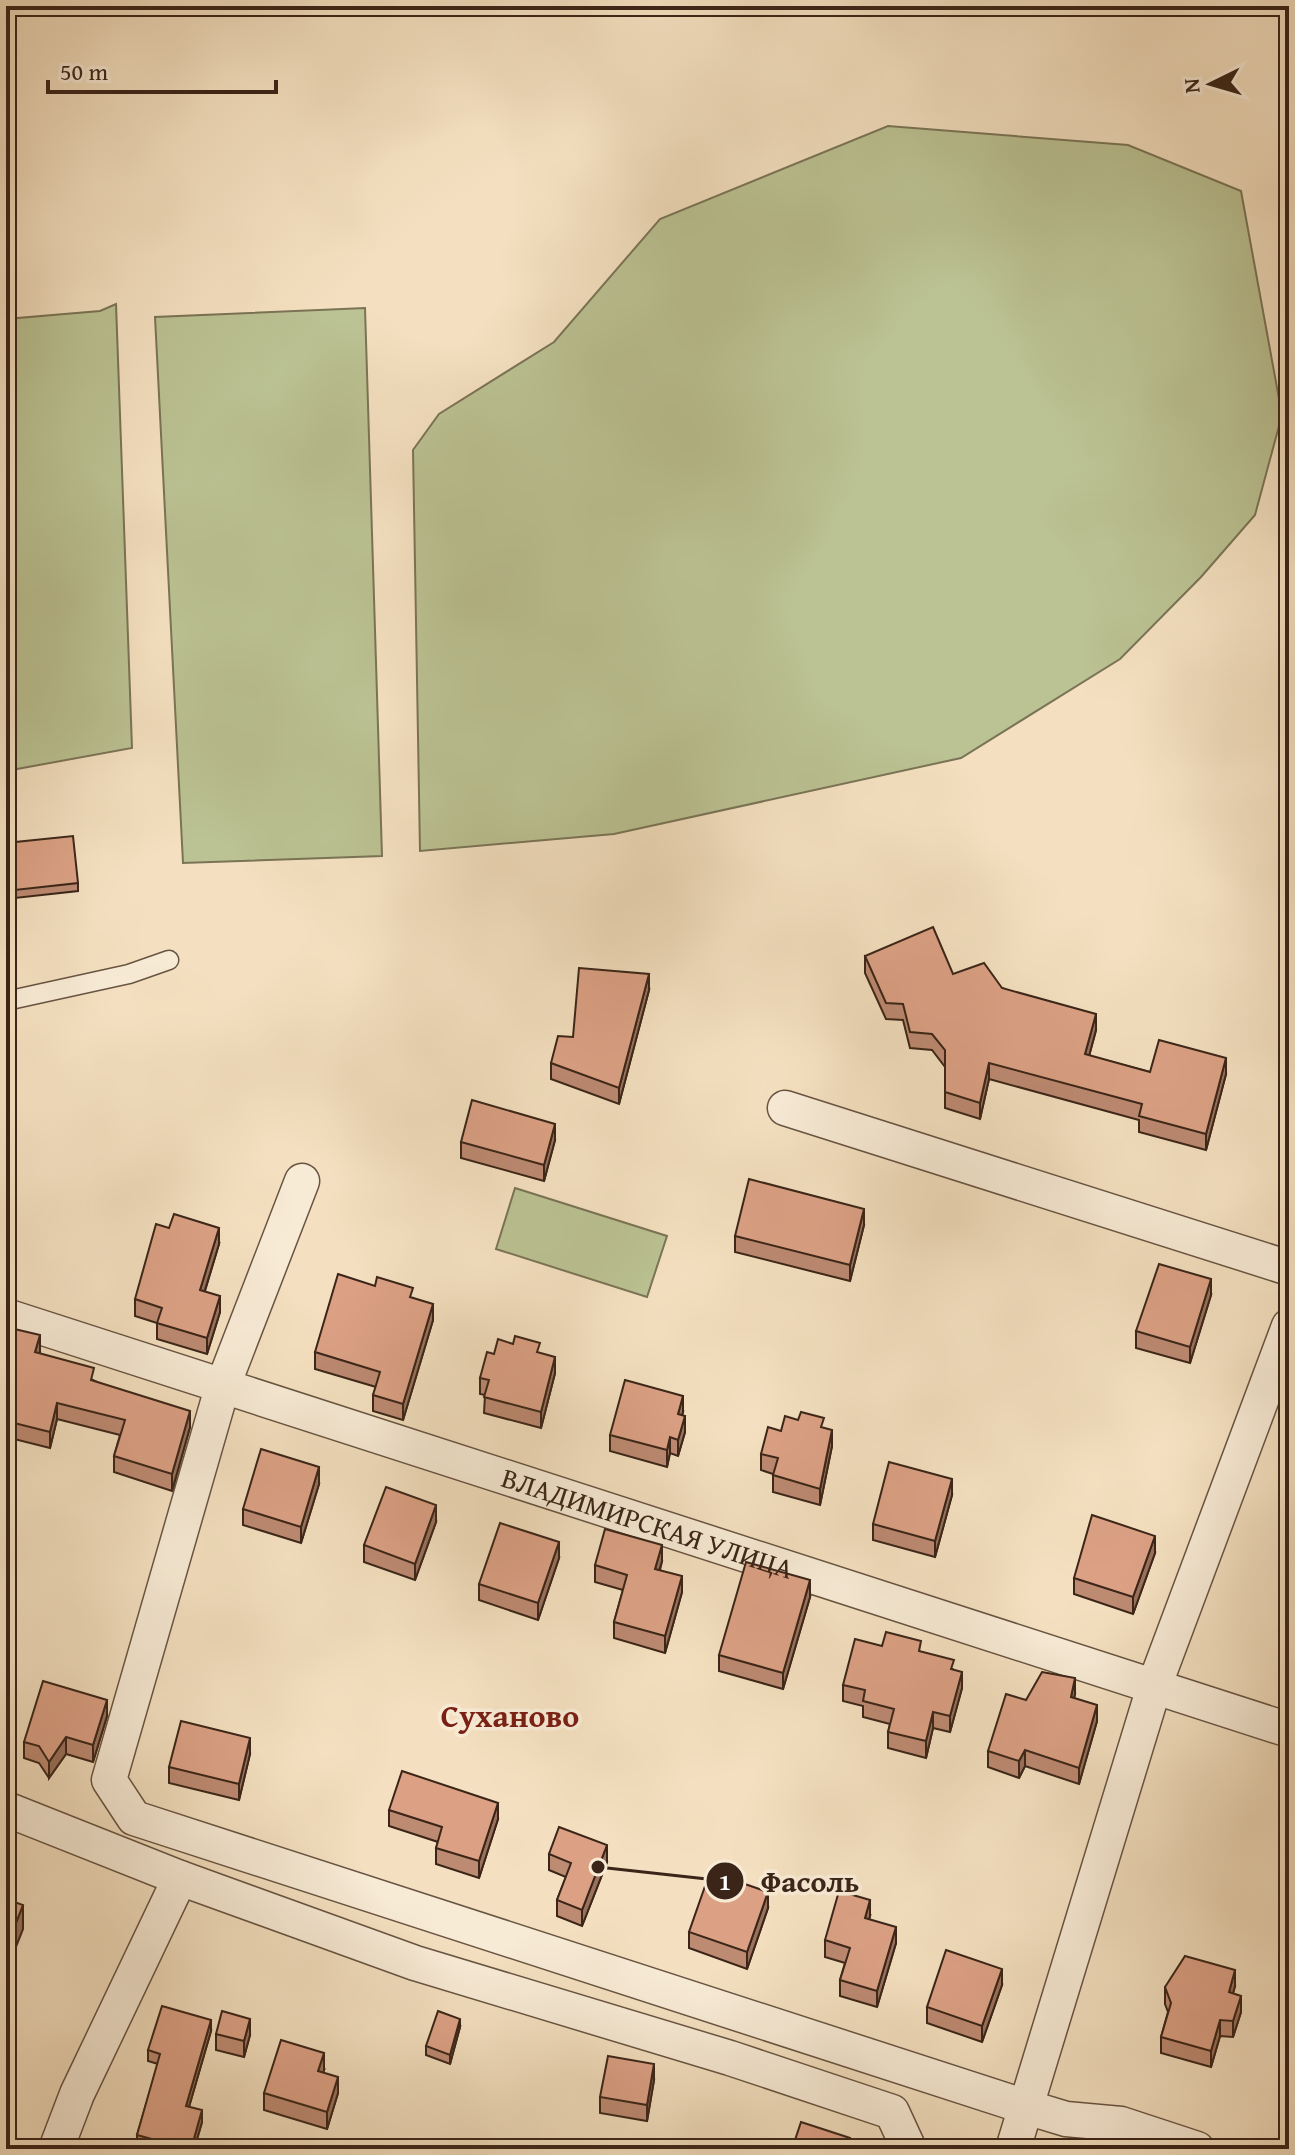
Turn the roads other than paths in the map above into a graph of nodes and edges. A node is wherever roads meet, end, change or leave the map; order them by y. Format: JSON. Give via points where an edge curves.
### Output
{"nodes":[{"id":1,"x":169,"y":960,"type":"dead end"},
{"id":2,"x":6,"y":1001,"type":"edge"},
{"id":3,"x":785,"y":1108,"type":"dead end"},
{"id":4,"x":302,"y":1181,"type":"dead end"},
{"id":5,"x":1289,"y":1268,"type":"edge"},
{"id":6,"x":6,"y":1316,"type":"edge"},
{"id":7,"x":1289,"y":1326,"type":"edge"},
{"id":8,"x":222,"y":1388,"type":"junction"},
{"id":9,"x":1155,"y":1684,"type":"junction"},
{"id":10,"x":1289,"y":1730,"type":"edge"},
{"id":11,"x":6,"y":1809,"type":"edge"},
{"id":12,"x":180,"y":1878,"type":"junction"},
{"id":13,"x":1023,"y":2106,"type":"junction"},
{"id":14,"x":56,"y":2149,"type":"edge"},
{"id":15,"x":909,"y":2149,"type":"edge"},
{"id":16,"x":1013,"y":2149,"type":"edge"},
{"id":17,"x":1197,"y":2149,"type":"edge"}],
"edges":[{"from":1,"to":2,"type":"lane"},
{"from":3,"to":5,"type":"street"},
{"from":4,"to":8,"type":"street"},
{"from":6,"to":8,"type":"street","name":"ВЛАДИМИРСКАЯ УЛИЦА"},
{"from":7,"to":9,"type":"street"},
{"from":8,"to":9,"type":"street","name":"ВЛАДИМИРСКАЯ УЛИЦА"},
{"from":8,"to":13,"type":"street","via":[[109,1780],[134,1818]]},
{"from":9,"to":10,"type":"street","name":"ВЛАДИМИРСКАЯ УЛИЦА"},
{"from":9,"to":13,"type":"street"},
{"from":11,"to":12,"type":"street"},
{"from":12,"to":14,"type":"street"},
{"from":12,"to":15,"type":"street","via":[[415,1963],[892,2112]]},
{"from":13,"to":16,"type":"street"},
{"from":13,"to":17,"type":"street","via":[[1066,2119],[1121,2124]]}]}
